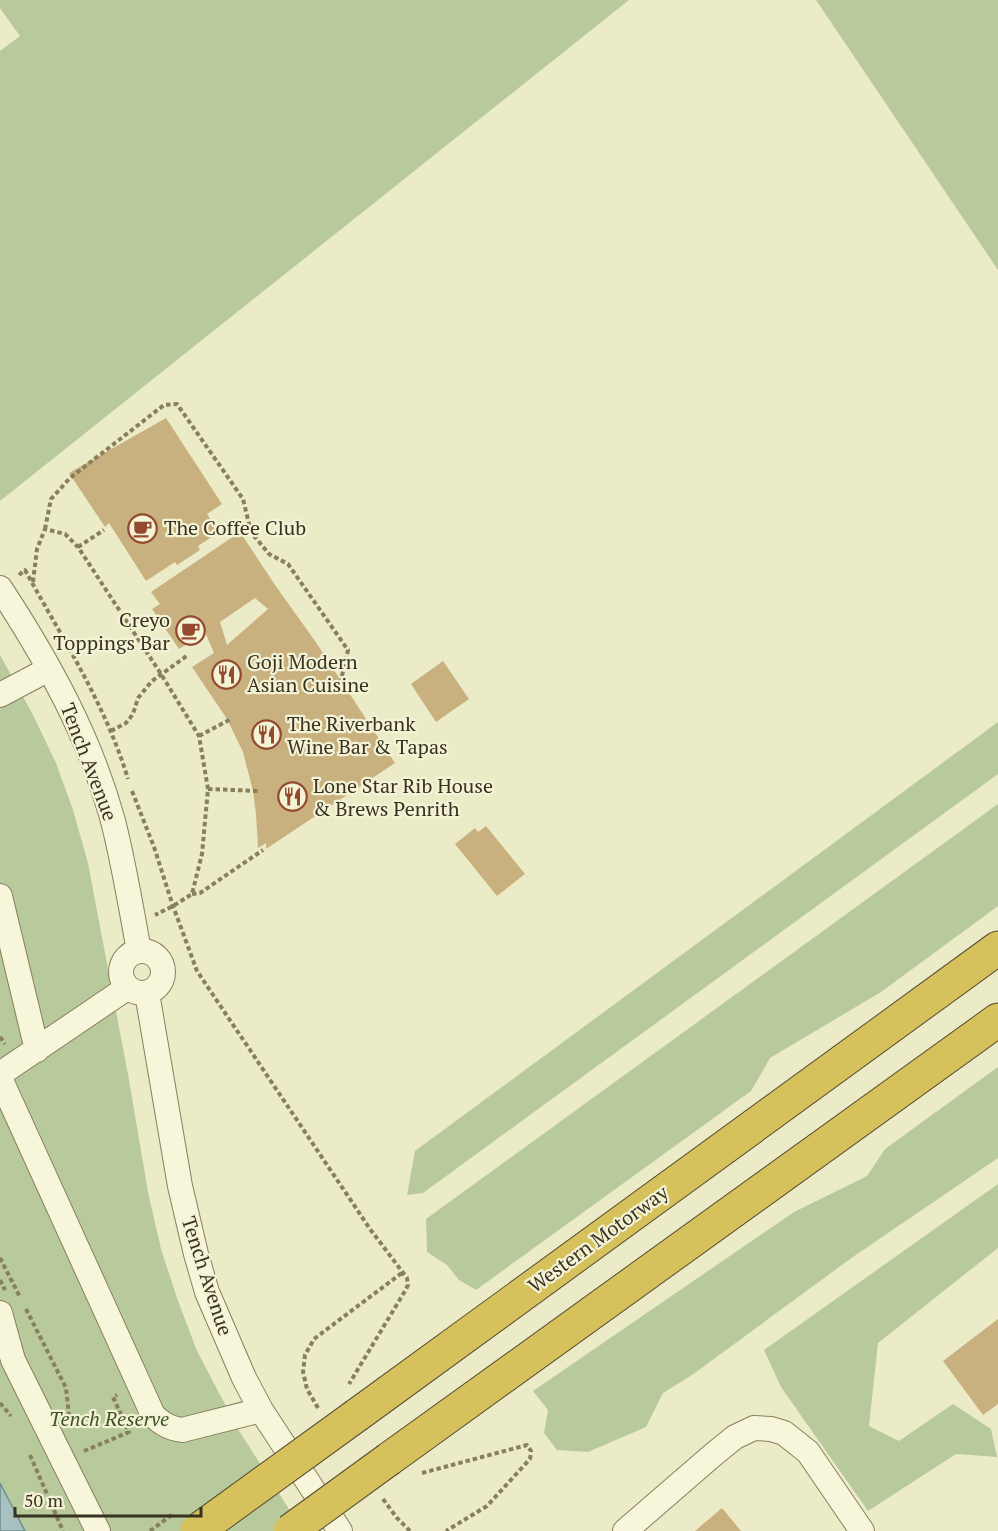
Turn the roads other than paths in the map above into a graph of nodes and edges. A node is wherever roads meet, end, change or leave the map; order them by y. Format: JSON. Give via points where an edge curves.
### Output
{"nodes":[{"id":1,"x":0,"y":588,"type":"edge"},
{"id":2,"x":49,"y":669,"type":"junction"},
{"id":3,"x":0,"y":695,"type":"edge"},
{"id":4,"x":0,"y":896,"type":"edge"},
{"id":5,"x":998,"y":948,"type":"edge"},
{"id":6,"x":139,"y":951,"type":"junction"},
{"id":7,"x":137,"y":991,"type":"junction"},
{"id":8,"x":998,"y":1020,"type":"edge"},
{"id":9,"x":37,"y":1050,"type":"junction"},
{"id":10,"x":0,"y":1076,"type":"edge"},
{"id":11,"x":2,"y":1323,"type":"edge"},
{"id":12,"x":261,"y":1410,"type":"junction"},
{"id":13,"x":98,"y":1531,"type":"edge"},
{"id":14,"x":197,"y":1531,"type":"edge"},
{"id":15,"x":290,"y":1531,"type":"edge"},
{"id":16,"x":340,"y":1531,"type":"edge"},
{"id":17,"x":625,"y":1531,"type":"edge"},
{"id":18,"x":862,"y":1531,"type":"edge"}],
"edges":[{"from":1,"to":2,"type":"street","name":"Tench Avenue"},
{"from":2,"to":3,"type":"street"},
{"from":2,"to":6,"type":"street","name":"Tench Avenue","via":[[100,780],[123,861]]},
{"from":4,"to":9,"type":"street"},
{"from":5,"to":14,"type":"highway","name":"Western Motorway","bridge":true,"via":[[352,1401]]},
{"from":6,"to":7,"type":"street","via":[[127,957],[120,970]]},
{"from":6,"to":7,"type":"street","via":[[158,958],[163,972],[153,990]]},
{"from":7,"to":9,"type":"street"},
{"from":7,"to":12,"type":"street","name":"Tench Avenue","via":[[207,1292]]},
{"from":8,"to":15,"type":"highway","bridge":true,"via":[[402,1467]]},
{"from":9,"to":10,"type":"street"},
{"from":10,"to":12,"type":"street","via":[[153,1415],[161,1423],[182,1430]]},
{"from":11,"to":13,"type":"street","via":[[13,1360]]},
{"from":12,"to":16,"type":"street","name":"Tench Avenue"},
{"from":17,"to":18,"type":"street","via":[[735,1437],[754,1428],[784,1433],[808,1452]]}]}
